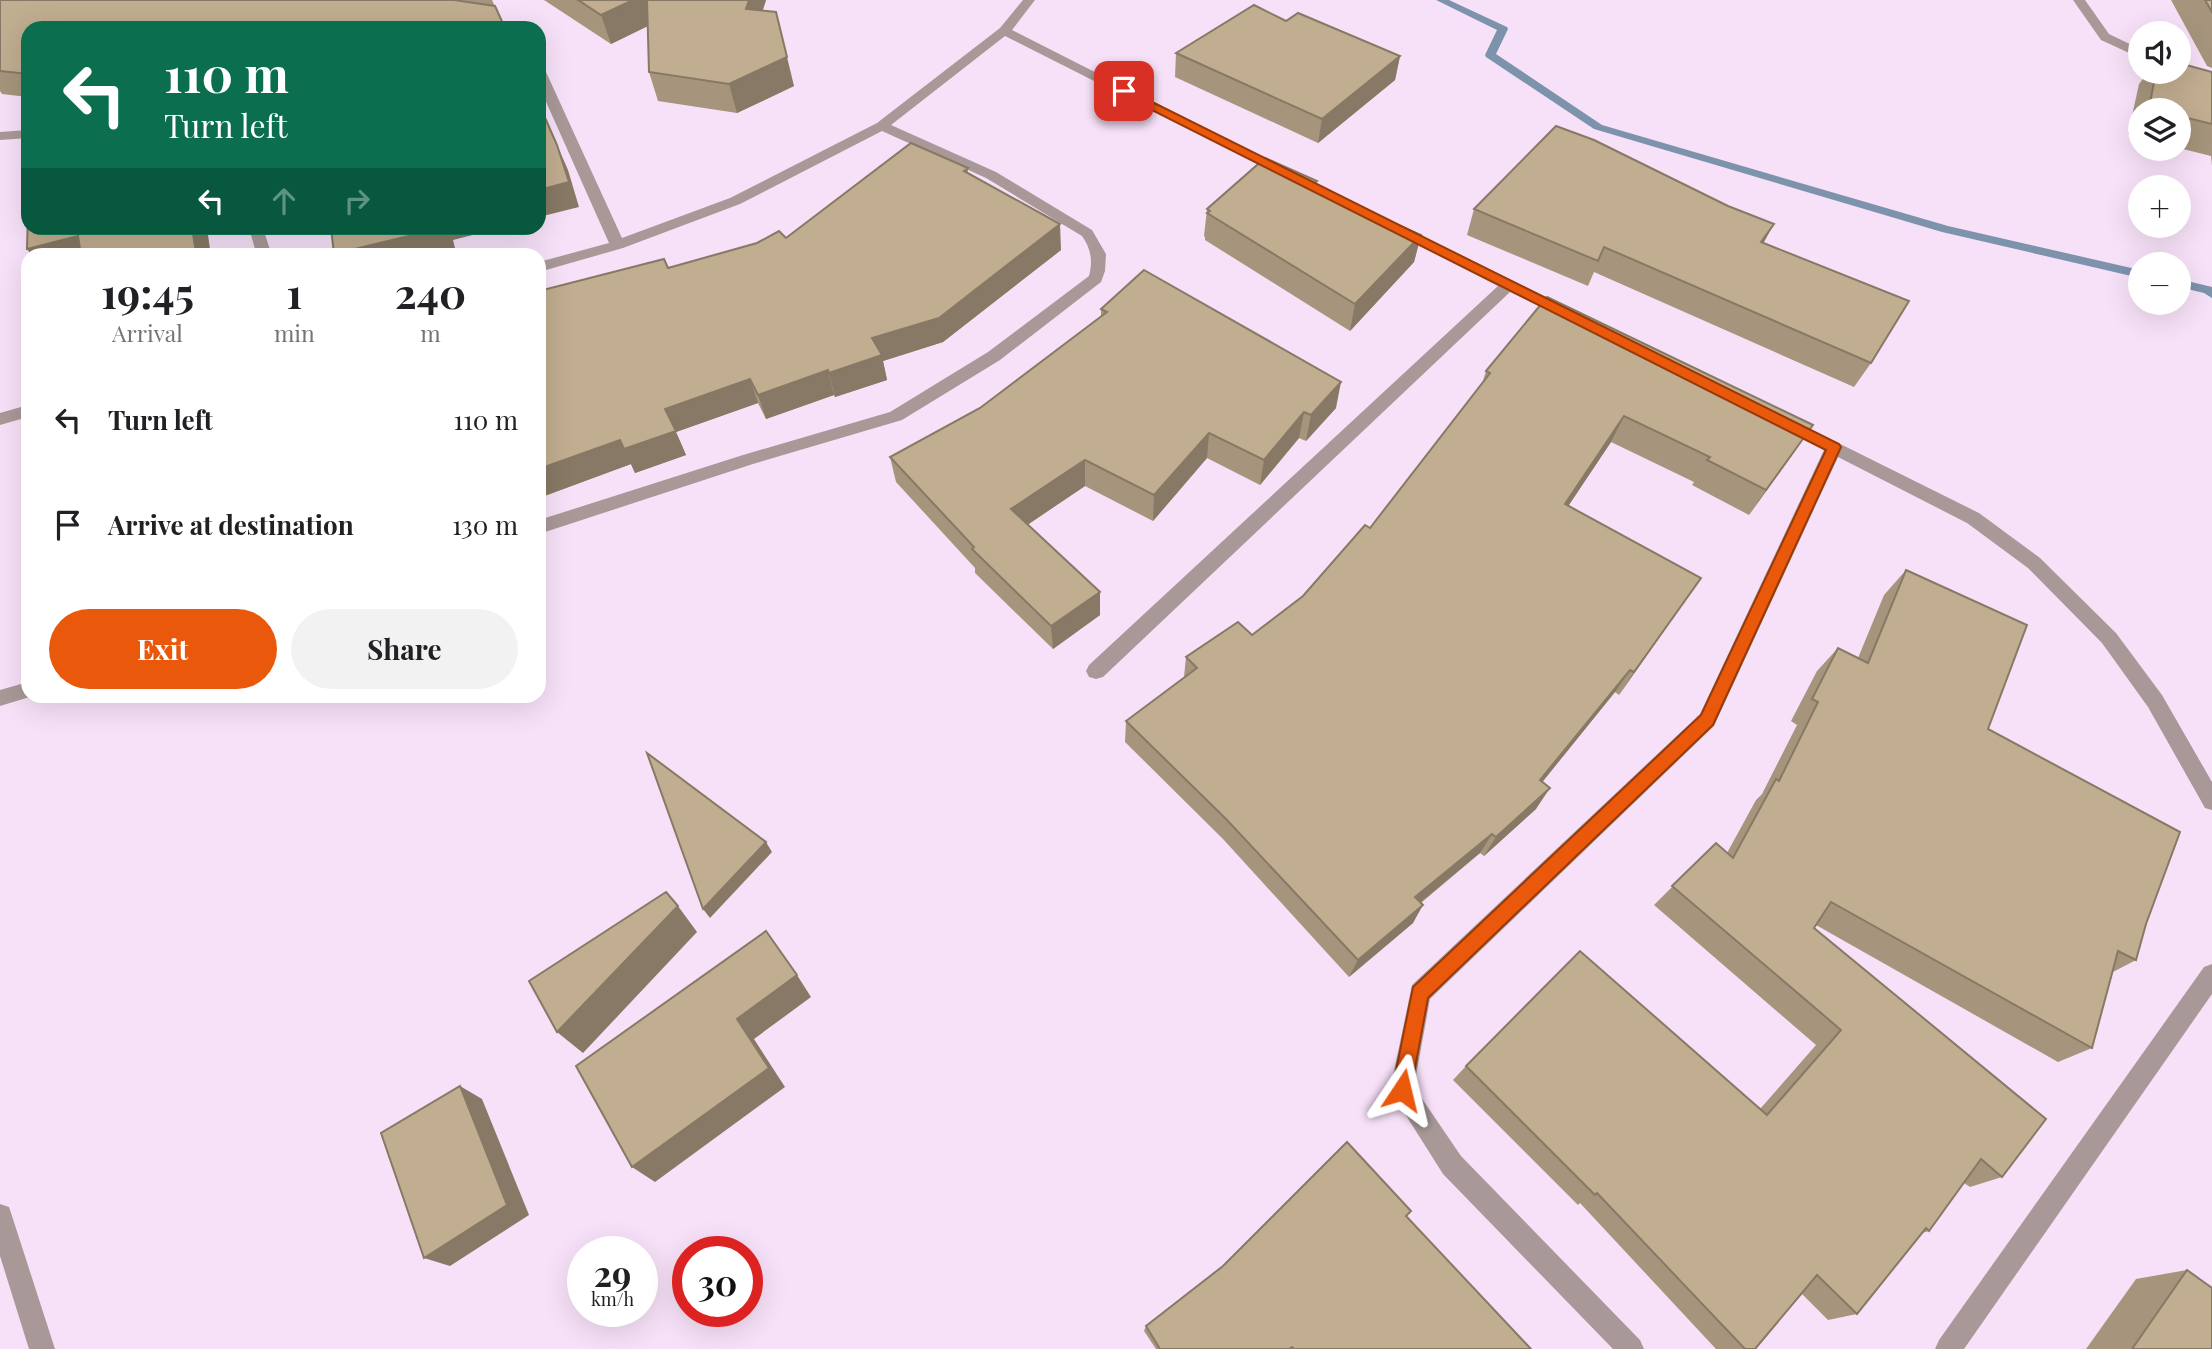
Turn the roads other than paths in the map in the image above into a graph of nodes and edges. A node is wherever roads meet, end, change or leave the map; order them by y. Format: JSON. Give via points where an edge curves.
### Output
{"nodes":[{"id":1,"x":1028,"y":0,"type":"edge"},
{"id":2,"x":2060,"y":0,"type":"edge"},
{"id":3,"x":2082,"y":6,"type":"edge"},
{"id":4,"x":1004,"y":31,"type":"junction"},
{"id":5,"x":2128,"y":48,"type":"edge"},
{"id":6,"x":546,"y":87,"type":"edge"},
{"id":7,"x":883,"y":127,"type":"junction"},
{"id":8,"x":21,"y":134,"type":"edge"},
{"id":9,"x":0,"y":136,"type":"edge"},
{"id":10,"x":1361,"y":211,"type":"edge"},
{"id":11,"x":1385,"y":223,"type":"edge"},
{"id":12,"x":618,"y":245,"type":"junction"},
{"id":13,"x":546,"y":265,"type":"edge"},
{"id":14,"x":1508,"y":285,"type":"junction"},
{"id":15,"x":1584,"y":322,"type":"edge"},
{"id":16,"x":21,"y":413,"type":"edge"},
{"id":17,"x":1771,"y":416,"type":"edge"},
{"id":18,"x":0,"y":419,"type":"edge"},
{"id":19,"x":1834,"y":447,"type":"junction"},
{"id":20,"x":546,"y":525,"type":"edge"},
{"id":21,"x":1096,"y":671,"type":"dead end"},
{"id":22,"x":21,"y":692,"type":"edge"},
{"id":23,"x":0,"y":698,"type":"edge"},
{"id":24,"x":2212,"y":801,"type":"edge"},
{"id":25,"x":2212,"y":975,"type":"edge"},
{"id":26,"x":0,"y":1216,"type":"edge"},
{"id":27,"x":42,"y":1349,"type":"edge"},
{"id":28,"x":1631,"y":1349,"type":"edge"},
{"id":29,"x":1948,"y":1349,"type":"edge"}],
"edges":[{"from":1,"to":4,"type":"street"},
{"from":2,"to":3,"type":"street"},
{"from":3,"to":5,"type":"street","via":[[2105,37]]},
{"from":4,"to":7,"type":"street"},
{"from":4,"to":10,"type":"street"},
{"from":6,"to":12,"type":"street"},
{"from":7,"to":12,"type":"street","via":[[735,201]]},
{"from":7,"to":20,"type":"street","via":[[991,175],[1087,233],[1097,245],[1101,261],[1096,278],[994,356],[896,416]]},
{"from":8,"to":9,"type":"street"},
{"from":11,"to":14,"type":"street"},
{"from":12,"to":13,"type":"street"},
{"from":14,"to":15,"type":"street"},
{"from":14,"to":21,"type":"street"},
{"from":16,"to":18,"type":"street"},
{"from":17,"to":19,"type":"street"},
{"from":19,"to":24,"type":"street","via":[[1973,518],[2034,563],[2109,638],[2155,701]]},
{"from":19,"to":28,"type":"street","via":[[1707,720],[1420,993],[1402,1090],[1452,1165]]},
{"from":22,"to":23,"type":"street"},
{"from":25,"to":29,"type":"street"},
{"from":26,"to":27,"type":"street"}]}
